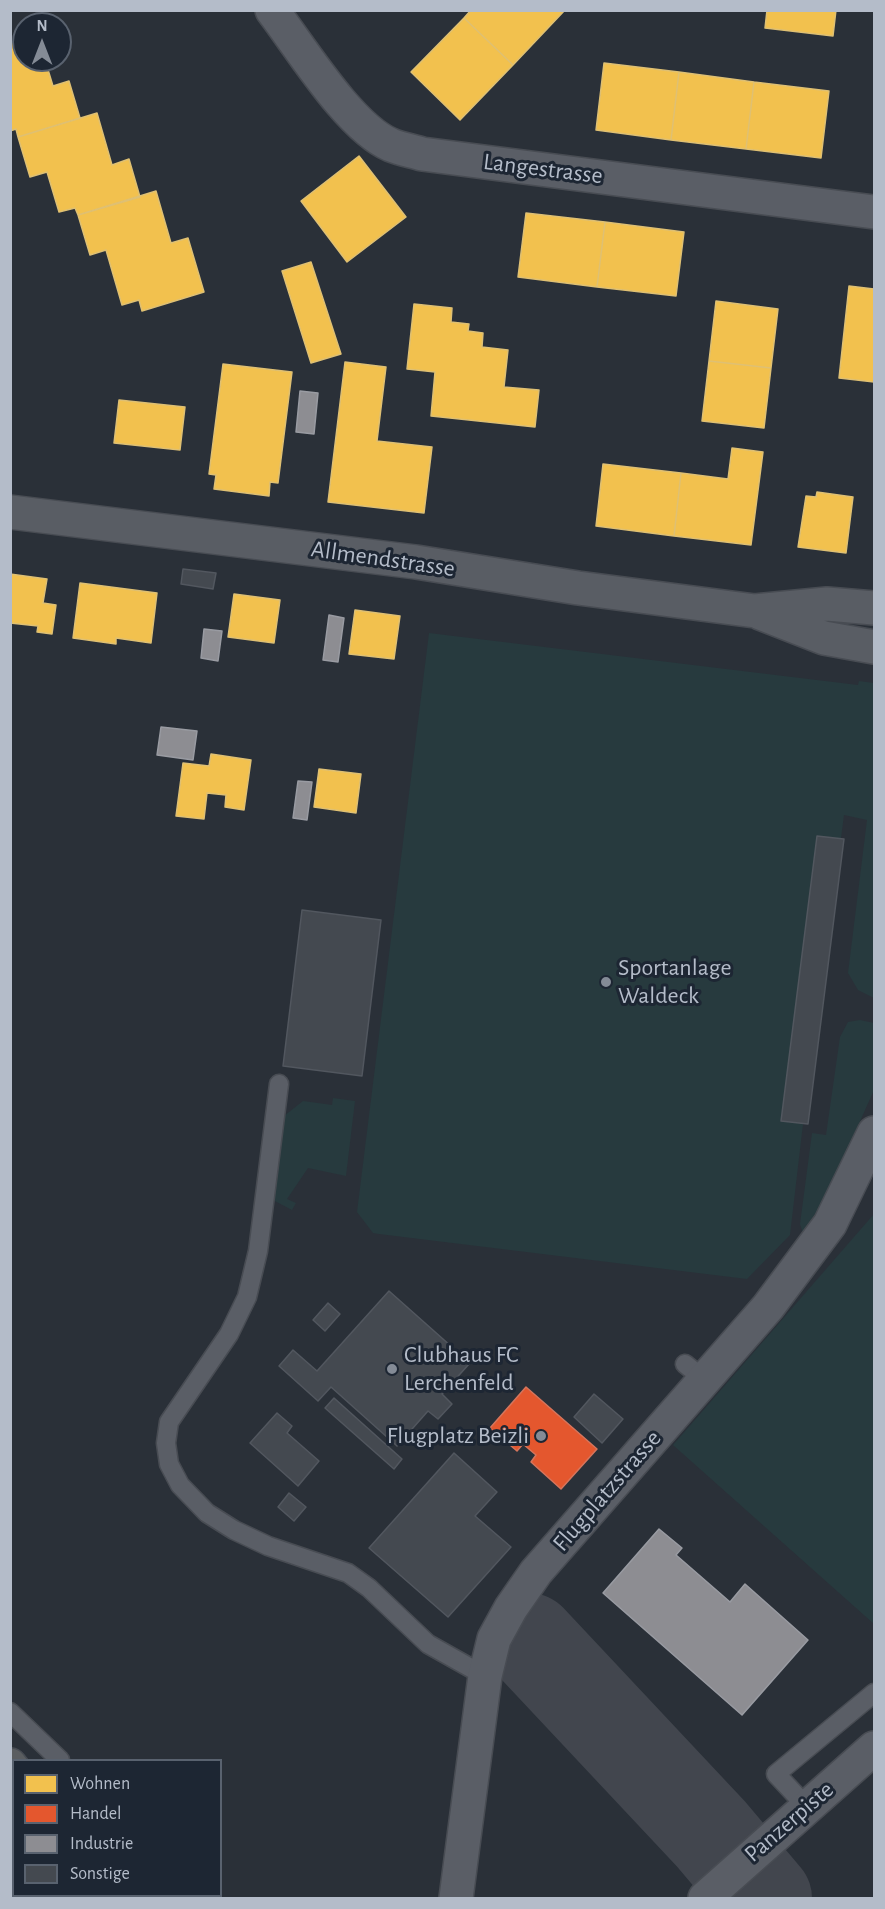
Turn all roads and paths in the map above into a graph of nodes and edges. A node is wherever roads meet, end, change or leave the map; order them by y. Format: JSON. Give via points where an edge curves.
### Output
{"nodes":[{"id":1,"x":272,"y":10,"type":"edge"},
{"id":2,"x":874,"y":212,"type":"edge"},
{"id":3,"x":10,"y":512,"type":"edge"},
{"id":4,"x":874,"y":608,"type":"edge"},
{"id":5,"x":755,"y":611,"type":"junction"},
{"id":6,"x":874,"y":647,"type":"edge"},
{"id":7,"x":279,"y":1084,"type":"dead end"},
{"id":8,"x":874,"y":1133,"type":"edge"},
{"id":9,"x":485,"y":1676,"type":"junction"},
{"id":10,"x":874,"y":1693,"type":"edge"},
{"id":11,"x":10,"y":1712,"type":"edge"},
{"id":12,"x":874,"y":1748,"type":"edge"},
{"id":13,"x":58,"y":1759,"type":"edge"},
{"id":14,"x":806,"y":1806,"type":"junction"},
{"id":15,"x":456,"y":1899,"type":"edge"},
{"id":16,"x":705,"y":1899,"type":"edge"}],
"edges":[{"from":1,"to":2,"type":"street","name":"Langestrasse","via":[[349,112],[390,144],[422,154]]},
{"from":3,"to":5,"type":"main road","name":"Allmendstrasse","via":[[438,565]]},
{"from":4,"to":5,"type":"main road","name":"Allmendstrasse","via":[[827,604]]},
{"from":5,"to":6,"type":"main road","name":"Allmendstrasse","via":[[824,638]]},
{"from":7,"to":9,"type":"lane","via":[[258,1251],[247,1297],[229,1334],[169,1422],[169,1464],[180,1485],[207,1513],[268,1545],[348,1573],[428,1644]]},
{"from":8,"to":9,"type":"street","name":"Flugplatzstrasse","via":[[830,1224],[768,1307],[695,1372],[536,1572],[494,1639]]},
{"from":9,"to":15,"type":"street","name":"Flugplatzstrasse"},
{"from":10,"to":14,"type":"lane","via":[[776,1774]]},
{"from":11,"to":13,"type":"lane"},
{"from":12,"to":14,"type":"street","name":"Panzerpiste"},
{"from":14,"to":16,"type":"street","name":"Panzerpiste"}]}
